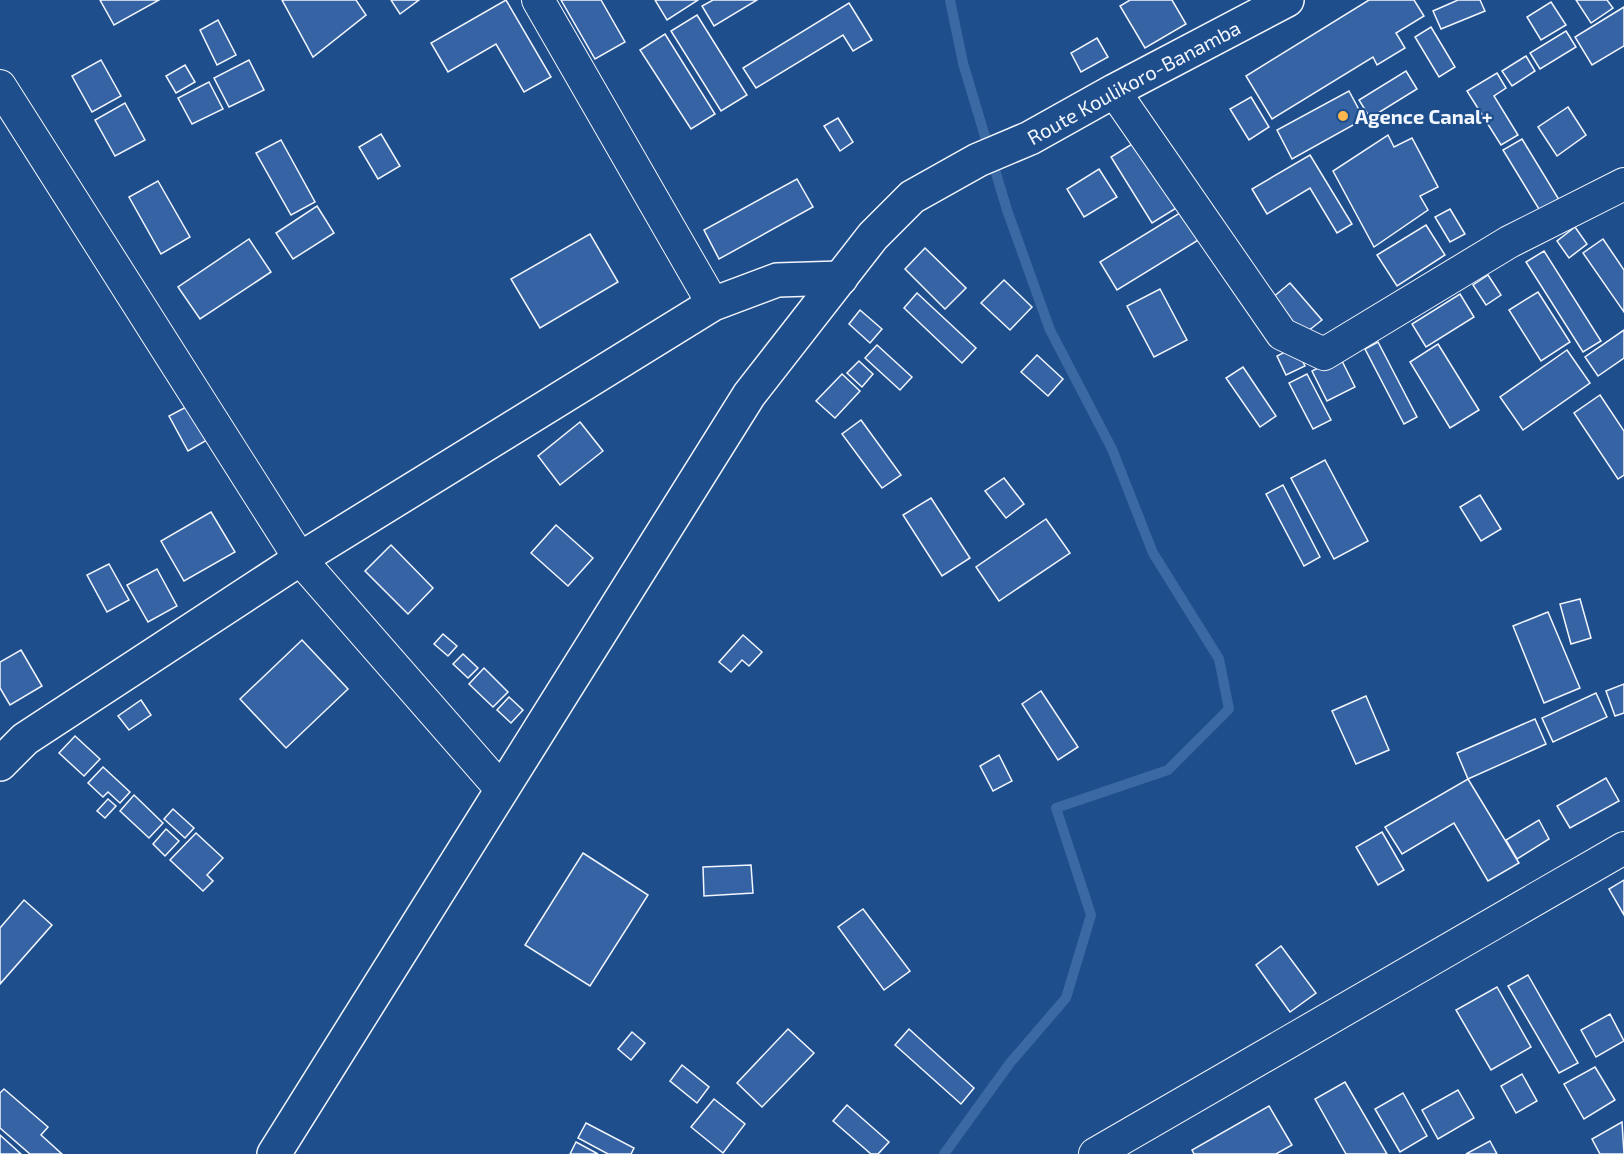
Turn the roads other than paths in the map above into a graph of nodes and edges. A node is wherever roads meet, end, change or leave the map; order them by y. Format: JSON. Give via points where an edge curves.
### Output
{"nodes":[{"id":1,"x":538,"y":0,"type":"edge"},
{"id":2,"x":1287,"y":0,"type":"edge"},
{"id":3,"x":0,"y":86,"type":"edge"},
{"id":4,"x":1114,"y":91,"type":"junction"},
{"id":5,"x":1624,"y":184,"type":"edge"},
{"id":6,"x":841,"y":278,"type":"junction"},
{"id":7,"x":713,"y":304,"type":"junction"},
{"id":8,"x":300,"y":559,"type":"junction"},
{"id":9,"x":0,"y":764,"type":"edge"},
{"id":10,"x":502,"y":790,"type":"junction"},
{"id":11,"x":1624,"y":848,"type":"edge"},
{"id":12,"x":274,"y":1154,"type":"edge"},
{"id":13,"x":1095,"y":1154,"type":"edge"}],
"edges":[{"from":1,"to":7,"type":"street"},
{"from":2,"to":4,"type":"main road","name":"Route Koulikoro-Banamba"},
{"from":3,"to":8,"type":"street"},
{"from":4,"to":5,"type":"street","via":[[1282,334],[1324,354],[1509,242]]},
{"from":4,"to":6,"type":"main road","name":"Route Koulikoro-Banamba","via":[[912,197],[873,236]]},
{"from":6,"to":7,"type":"main road","via":[[777,280]]},
{"from":6,"to":10,"type":"main road","name":"Route Koulikoro-Banamba","via":[[749,395]]},
{"from":7,"to":8,"type":"main road"},
{"from":8,"to":9,"type":"main road","via":[[25,739]]},
{"from":8,"to":10,"type":"street"},
{"from":10,"to":12,"type":"main road","name":"Route Koulikoro-Banamba"},
{"from":11,"to":13,"type":"street"}]}
